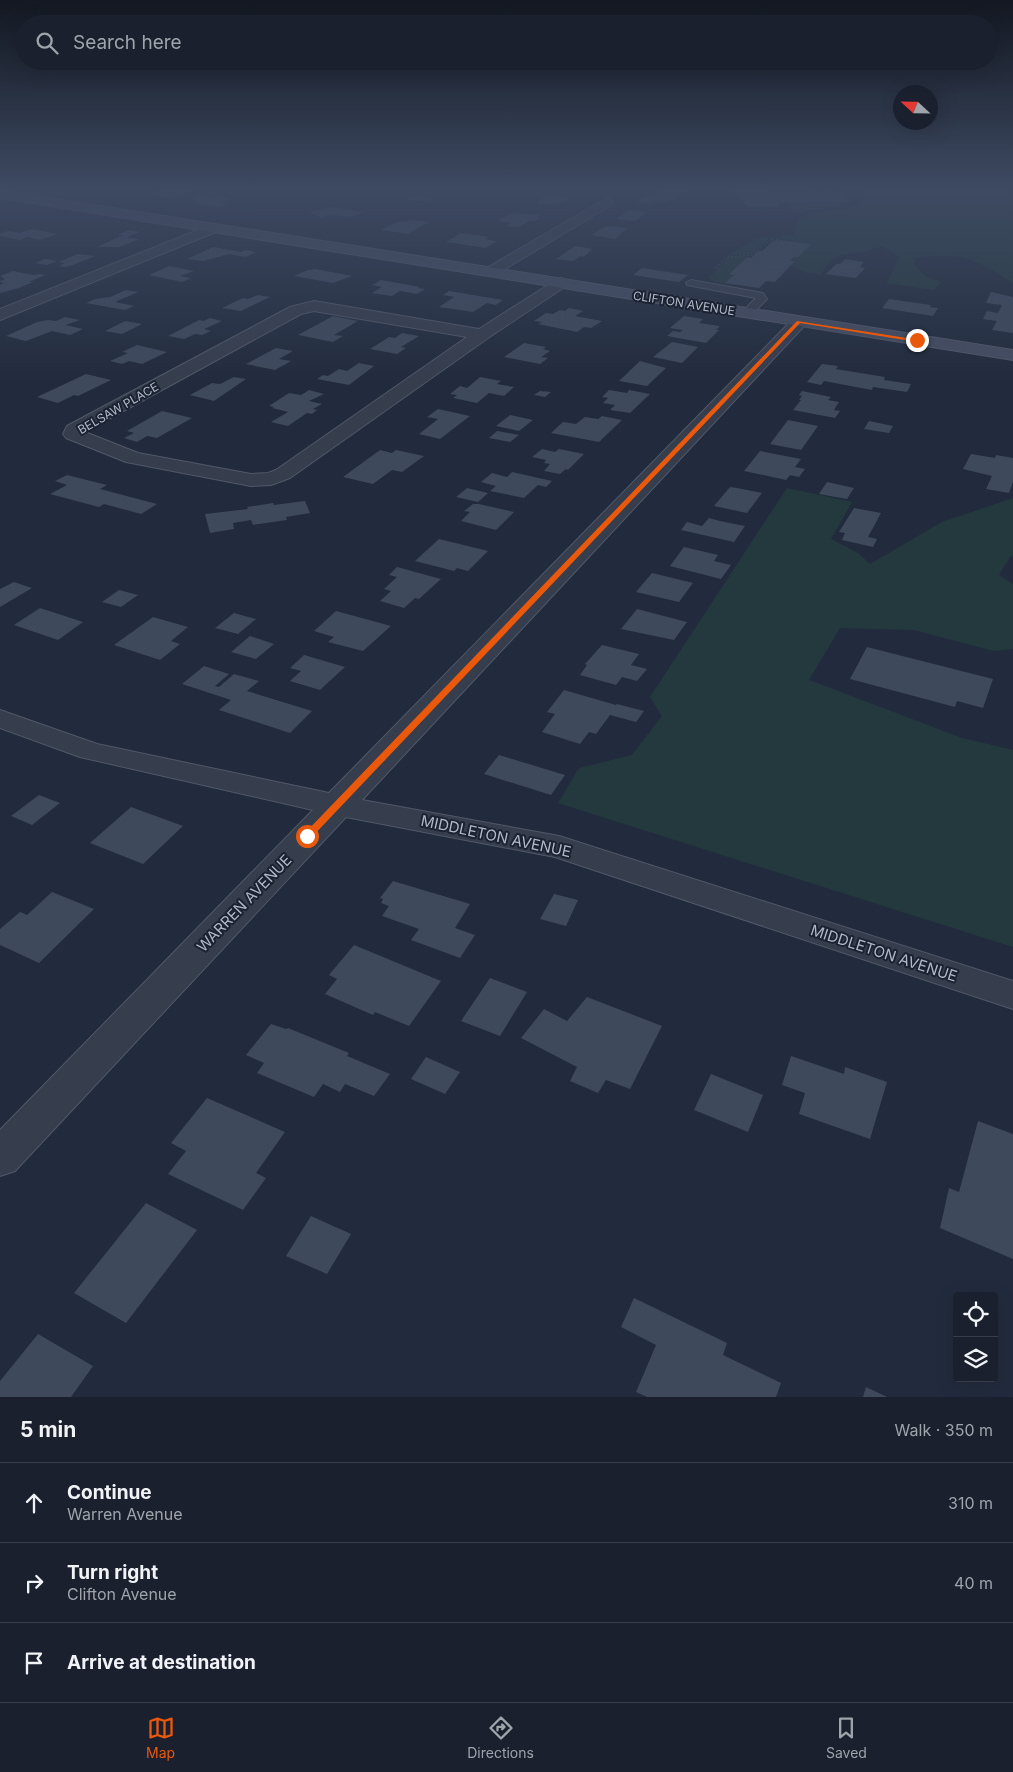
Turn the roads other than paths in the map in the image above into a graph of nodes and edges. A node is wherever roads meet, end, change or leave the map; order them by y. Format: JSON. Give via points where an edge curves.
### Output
{"nodes":[{"id":1,"x":154,"y":252,"type":"edge"},
{"id":2,"x":365,"y":252,"type":"edge"},
{"id":3,"x":523,"y":252,"type":"edge"},
{"id":4,"x":490,"y":272,"type":"junction"},
{"id":5,"x":561,"y":283,"type":"junction"},
{"id":6,"x":691,"y":283,"type":"dead end"},
{"id":7,"x":747,"y":313,"type":"junction"},
{"id":8,"x":0,"y":315,"type":"edge"},
{"id":9,"x":799,"y":322,"type":"junction"},
{"id":10,"x":482,"y":334,"type":"junction"},
{"id":11,"x":1013,"y":355,"type":"edge"},
{"id":12,"x":0,"y":718,"type":"edge"},
{"id":13,"x":337,"y":804,"type":"junction"},
{"id":14,"x":1013,"y":996,"type":"edge"},
{"id":15,"x":0,"y":1158,"type":"edge"}],
"edges":[{"from":1,"to":8,"type":"street"},
{"from":2,"to":4,"type":"main road","name":"CLIFTON AVENUE"},
{"from":3,"to":4,"type":"street"},
{"from":4,"to":5,"type":"main road","name":"CLIFTON AVENUE"},
{"from":5,"to":7,"type":"main road","name":"CLIFTON AVENUE"},
{"from":5,"to":10,"type":"street","name":"BELSAW PLACE"},
{"from":6,"to":7,"type":"lane","via":[[759,295],[762,299]]},
{"from":7,"to":9,"type":"main road","name":"CLIFTON AVENUE"},
{"from":9,"to":11,"type":"main road","name":"CLIFTON AVENUE"},
{"from":9,"to":13,"type":"street","name":"WARREN AVENUE"},
{"from":10,"to":10,"type":"street","name":"BELSAW PLACE","via":[[328,307],[296,310],[74,430],[73,434],[133,458],[251,480],[271,479]]},
{"from":12,"to":13,"type":"street","name":"MIDDLETON AVENUE","via":[[90,751]]},
{"from":13,"to":14,"type":"street","name":"MIDDLETON AVENUE","via":[[559,847]]},
{"from":13,"to":15,"type":"street","name":"WARREN AVENUE"}]}
